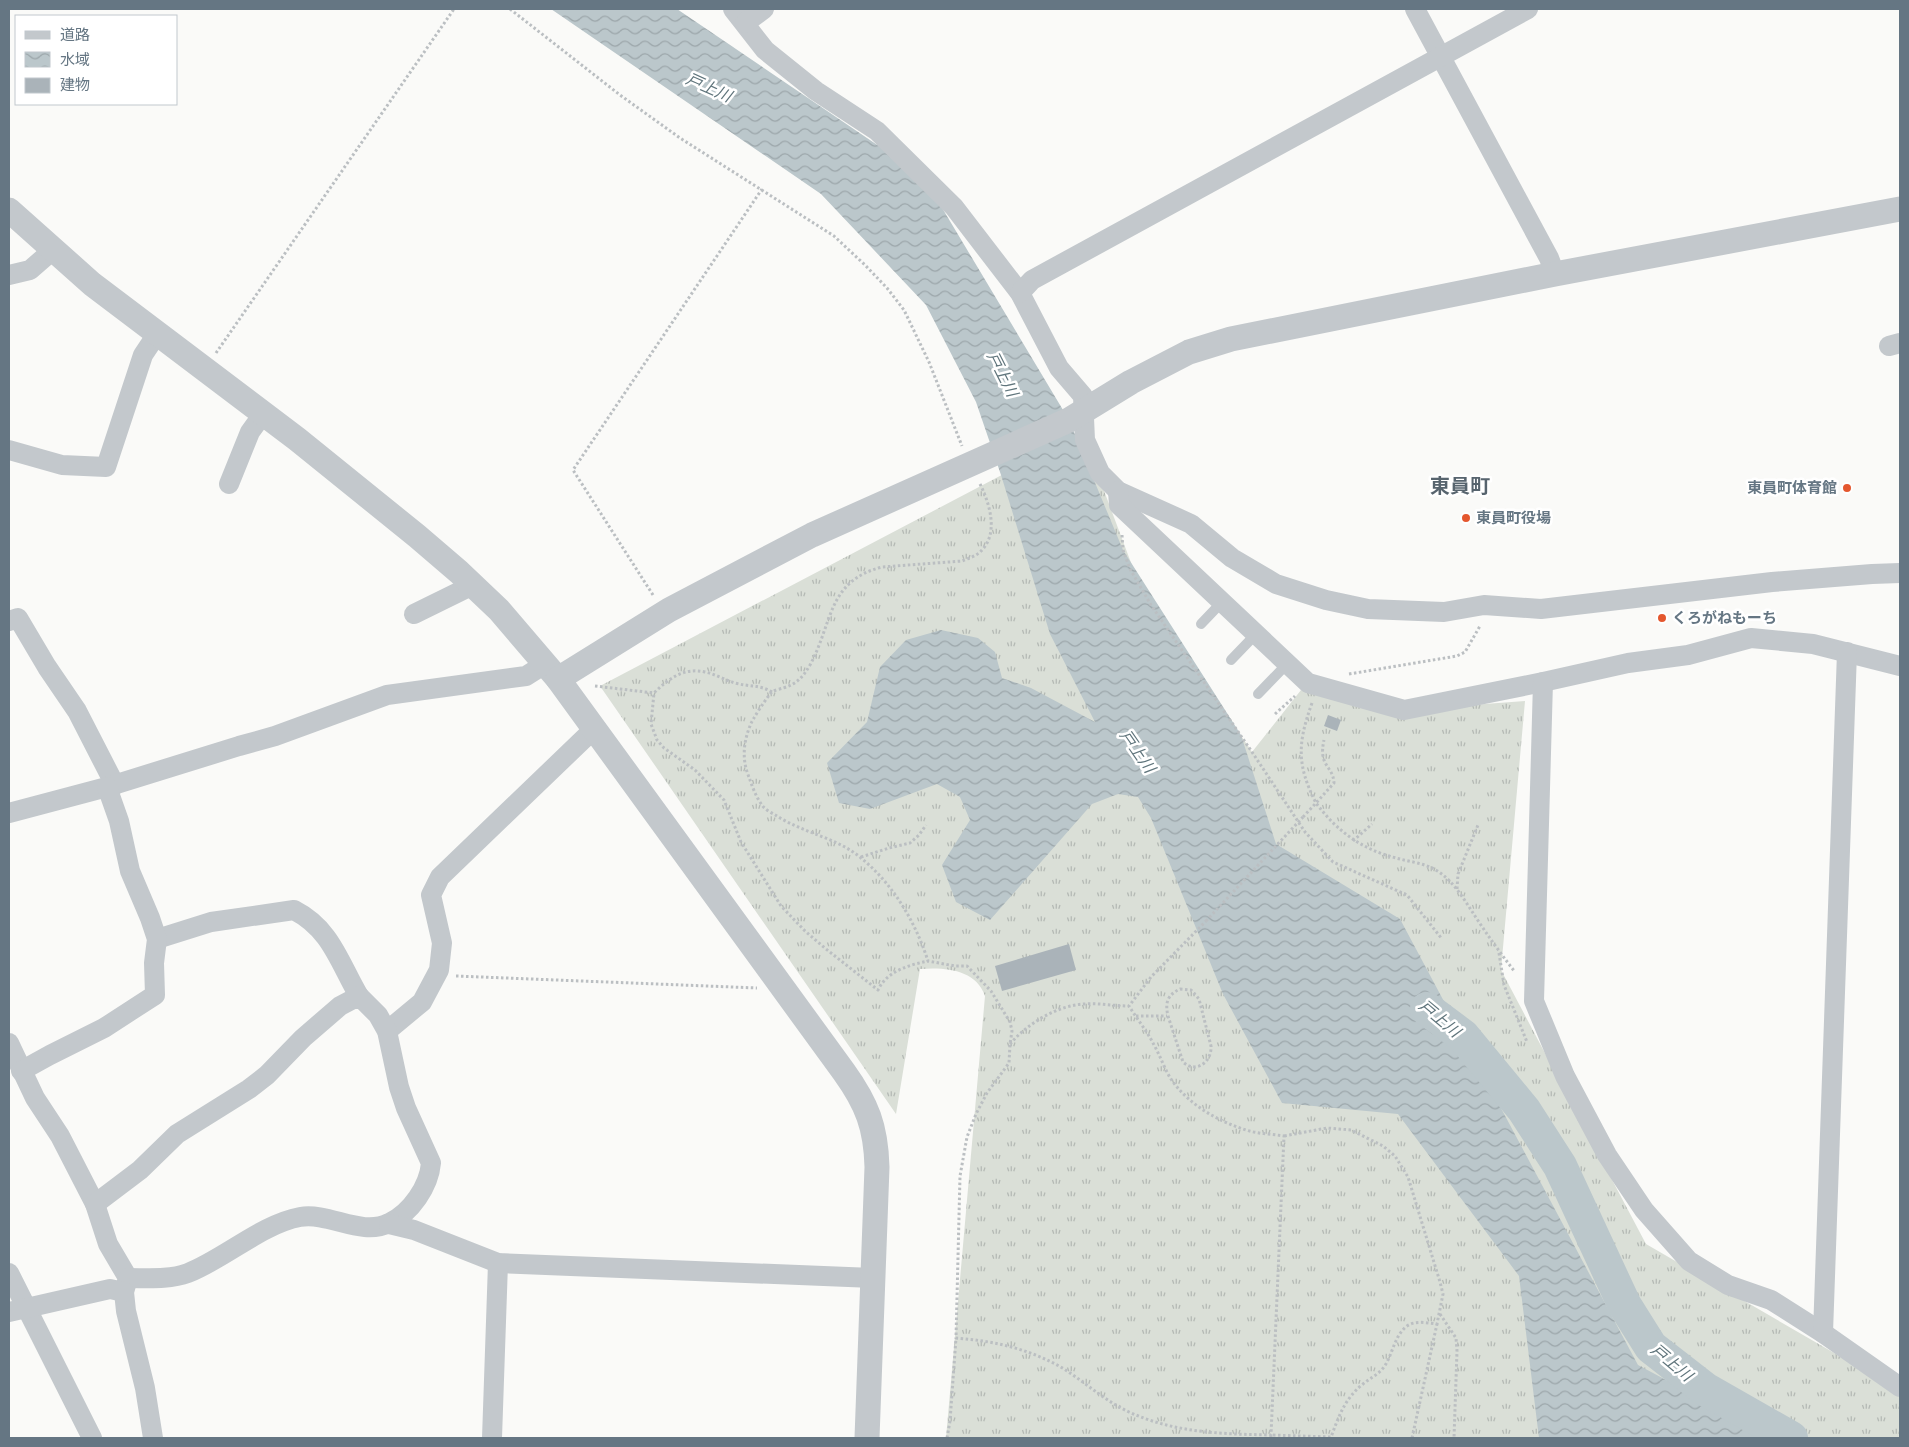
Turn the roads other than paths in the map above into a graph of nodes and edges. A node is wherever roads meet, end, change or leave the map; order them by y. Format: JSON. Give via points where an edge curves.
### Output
{"nodes":[{"id":1,"x":764,"y":9,"type":"edge"},
{"id":2,"x":1415,"y":9,"type":"edge"},
{"id":3,"x":1528,"y":9,"type":"edge"},
{"id":4,"x":739,"y":16,"type":"edge"},
{"id":5,"x":1440,"y":56,"type":"junction"},
{"id":6,"x":1900,"y":209,"type":"edge"},
{"id":7,"x":9,"y":210,"type":"edge"},
{"id":8,"x":53,"y":250,"type":"junction"},
{"id":9,"x":1555,"y":274,"type":"junction"},
{"id":10,"x":9,"y":276,"type":"edge"},
{"id":11,"x":1020,"y":293,"type":"junction"},
{"id":12,"x":157,"y":334,"type":"junction"},
{"id":13,"x":263,"y":414,"type":"junction"},
{"id":14,"x":1077,"y":416,"type":"junction"},
{"id":15,"x":9,"y":450,"type":"edge"},
{"id":16,"x":228,"y":484,"type":"dead end"},
{"id":17,"x":1119,"y":498,"type":"junction"},
{"id":18,"x":1900,"y":573,"type":"edge"},
{"id":19,"x":473,"y":585,"type":"junction"},
{"id":20,"x":1222,"y":602,"type":"junction"},
{"id":21,"x":414,"y":614,"type":"dead end"},
{"id":22,"x":9,"y":621,"type":"edge"},
{"id":23,"x":1201,"y":624,"type":"dead end"},
{"id":24,"x":1256,"y":634,"type":"junction"},
{"id":25,"x":1847,"y":652,"type":"junction"},
{"id":26,"x":1230,"y":660,"type":"dead end"},
{"id":27,"x":1287,"y":664,"type":"junction"},
{"id":28,"x":1900,"y":666,"type":"edge"},
{"id":29,"x":551,"y":671,"type":"junction"},
{"id":30,"x":1543,"y":682,"type":"junction"},
{"id":31,"x":1258,"y":694,"type":"dead end"},
{"id":32,"x":595,"y":728,"type":"junction"},
{"id":33,"x":111,"y":786,"type":"junction"},
{"id":34,"x":9,"y":813,"type":"edge"},
{"id":35,"x":157,"y":939,"type":"junction"},
{"id":36,"x":359,"y":996,"type":"junction"},
{"id":37,"x":387,"y":1031,"type":"junction"},
{"id":38,"x":9,"y":1043,"type":"edge"},
{"id":39,"x":22,"y":1071,"type":"junction"},
{"id":40,"x":96,"y":1204,"type":"junction"},
{"id":41,"x":389,"y":1224,"type":"junction"},
{"id":42,"x":498,"y":1263,"type":"junction"},
{"id":43,"x":9,"y":1273,"type":"edge"},
{"id":44,"x":873,"y":1278,"type":"junction"},
{"id":45,"x":126,"y":1285,"type":"junction"},
{"id":46,"x":17,"y":1309,"type":"edge"},
{"id":47,"x":1823,"y":1333,"type":"junction"},
{"id":48,"x":1900,"y":1387,"type":"edge"},
{"id":49,"x":92,"y":1438,"type":"edge"},
{"id":50,"x":153,"y":1438,"type":"edge"},
{"id":51,"x":492,"y":1438,"type":"edge"},
{"id":52,"x":867,"y":1438,"type":"edge"}],
"edges":[{"from":1,"to":4,"type":"street"},
{"from":2,"to":5,"type":"street"},
{"from":3,"to":5,"type":"street"},
{"from":4,"to":11,"type":"street","via":[[765,50],[816,91],[877,131],[903,156],[954,207]]},
{"from":5,"to":9,"type":"street"},
{"from":5,"to":11,"type":"street","via":[[1032,280]]},
{"from":6,"to":9,"type":"street"},
{"from":7,"to":8,"type":"street"},
{"from":8,"to":10,"type":"street","via":[[30,270]]},
{"from":8,"to":12,"type":"street"},
{"from":9,"to":14,"type":"street","via":[[1231,339],[1189,352],[1131,382]]},
{"from":11,"to":14,"type":"street","via":[[1059,368],[1083,396]]},
{"from":12,"to":13,"type":"street"},
{"from":12,"to":15,"type":"street","via":[[143,355],[106,467],[62,464]]},
{"from":13,"to":16,"type":"street","via":[[250,432]]},
{"from":13,"to":19,"type":"street","via":[[370,497]]},
{"from":14,"to":17,"type":"street","via":[[1100,473]]},
{"from":14,"to":29,"type":"street","via":[[812,535]]},
{"from":17,"to":18,"type":"street","via":[[1192,524],[1232,558],[1276,584],[1368,609],[1444,612],[1484,605],[1541,609],[1772,582]]},
{"from":17,"to":20,"type":"street"},
{"from":19,"to":21,"type":"street"},
{"from":19,"to":29,"type":"street"},
{"from":20,"to":23,"type":"lane"},
{"from":20,"to":24,"type":"street"},
{"from":22,"to":33,"type":"street","via":[[18,618],[77,711]]},
{"from":24,"to":26,"type":"lane"},
{"from":24,"to":27,"type":"street"},
{"from":25,"to":28,"type":"street"},
{"from":25,"to":30,"type":"street","via":[[1813,644],[1751,638],[1688,655],[1628,663]]},
{"from":25,"to":47,"type":"street"},
{"from":27,"to":30,"type":"street","via":[[1308,683],[1404,710]]},
{"from":27,"to":31,"type":"lane"},
{"from":29,"to":32,"type":"street"},
{"from":29,"to":33,"type":"street","via":[[387,695],[275,736]]},
{"from":30,"to":47,"type":"street","via":[[1534,1001],[1566,1076],[1608,1155],[1644,1210],[1689,1261],[1728,1285],[1770,1300]]},
{"from":32,"to":37,"type":"street","via":[[440,877],[431,895],[442,943],[439,970],[422,1002]]},
{"from":32,"to":44,"type":"street","via":[[854,1087],[870,1118],[877,1167]]},
{"from":33,"to":34,"type":"street"},
{"from":33,"to":35,"type":"street","via":[[130,871]]},
{"from":35,"to":36,"type":"street","via":[[211,922],[294,910],[325,934]]},
{"from":35,"to":39,"type":"street","via":[[155,994],[104,1028]]},
{"from":36,"to":37,"type":"street"},
{"from":36,"to":40,"type":"street","via":[[340,1006],[267,1075],[177,1134],[140,1170]]},
{"from":37,"to":41,"type":"street","via":[[399,1087],[431,1163],[422,1190],[402,1215]]},
{"from":38,"to":39,"type":"street"},
{"from":39,"to":40,"type":"street"},
{"from":40,"to":45,"type":"street","via":[[108,1244]]},
{"from":41,"to":42,"type":"street","via":[[414,1230]]},
{"from":41,"to":45,"type":"street","via":[[362,1227],[316,1216],[292,1219],[189,1273]]},
{"from":42,"to":44,"type":"street"},
{"from":42,"to":51,"type":"street"},
{"from":43,"to":46,"type":"street"},
{"from":44,"to":52,"type":"street"},
{"from":45,"to":46,"type":"street"},
{"from":45,"to":50,"type":"street","via":[[126,1311],[145,1388]]},
{"from":46,"to":49,"type":"street"},
{"from":47,"to":48,"type":"street"}]}
